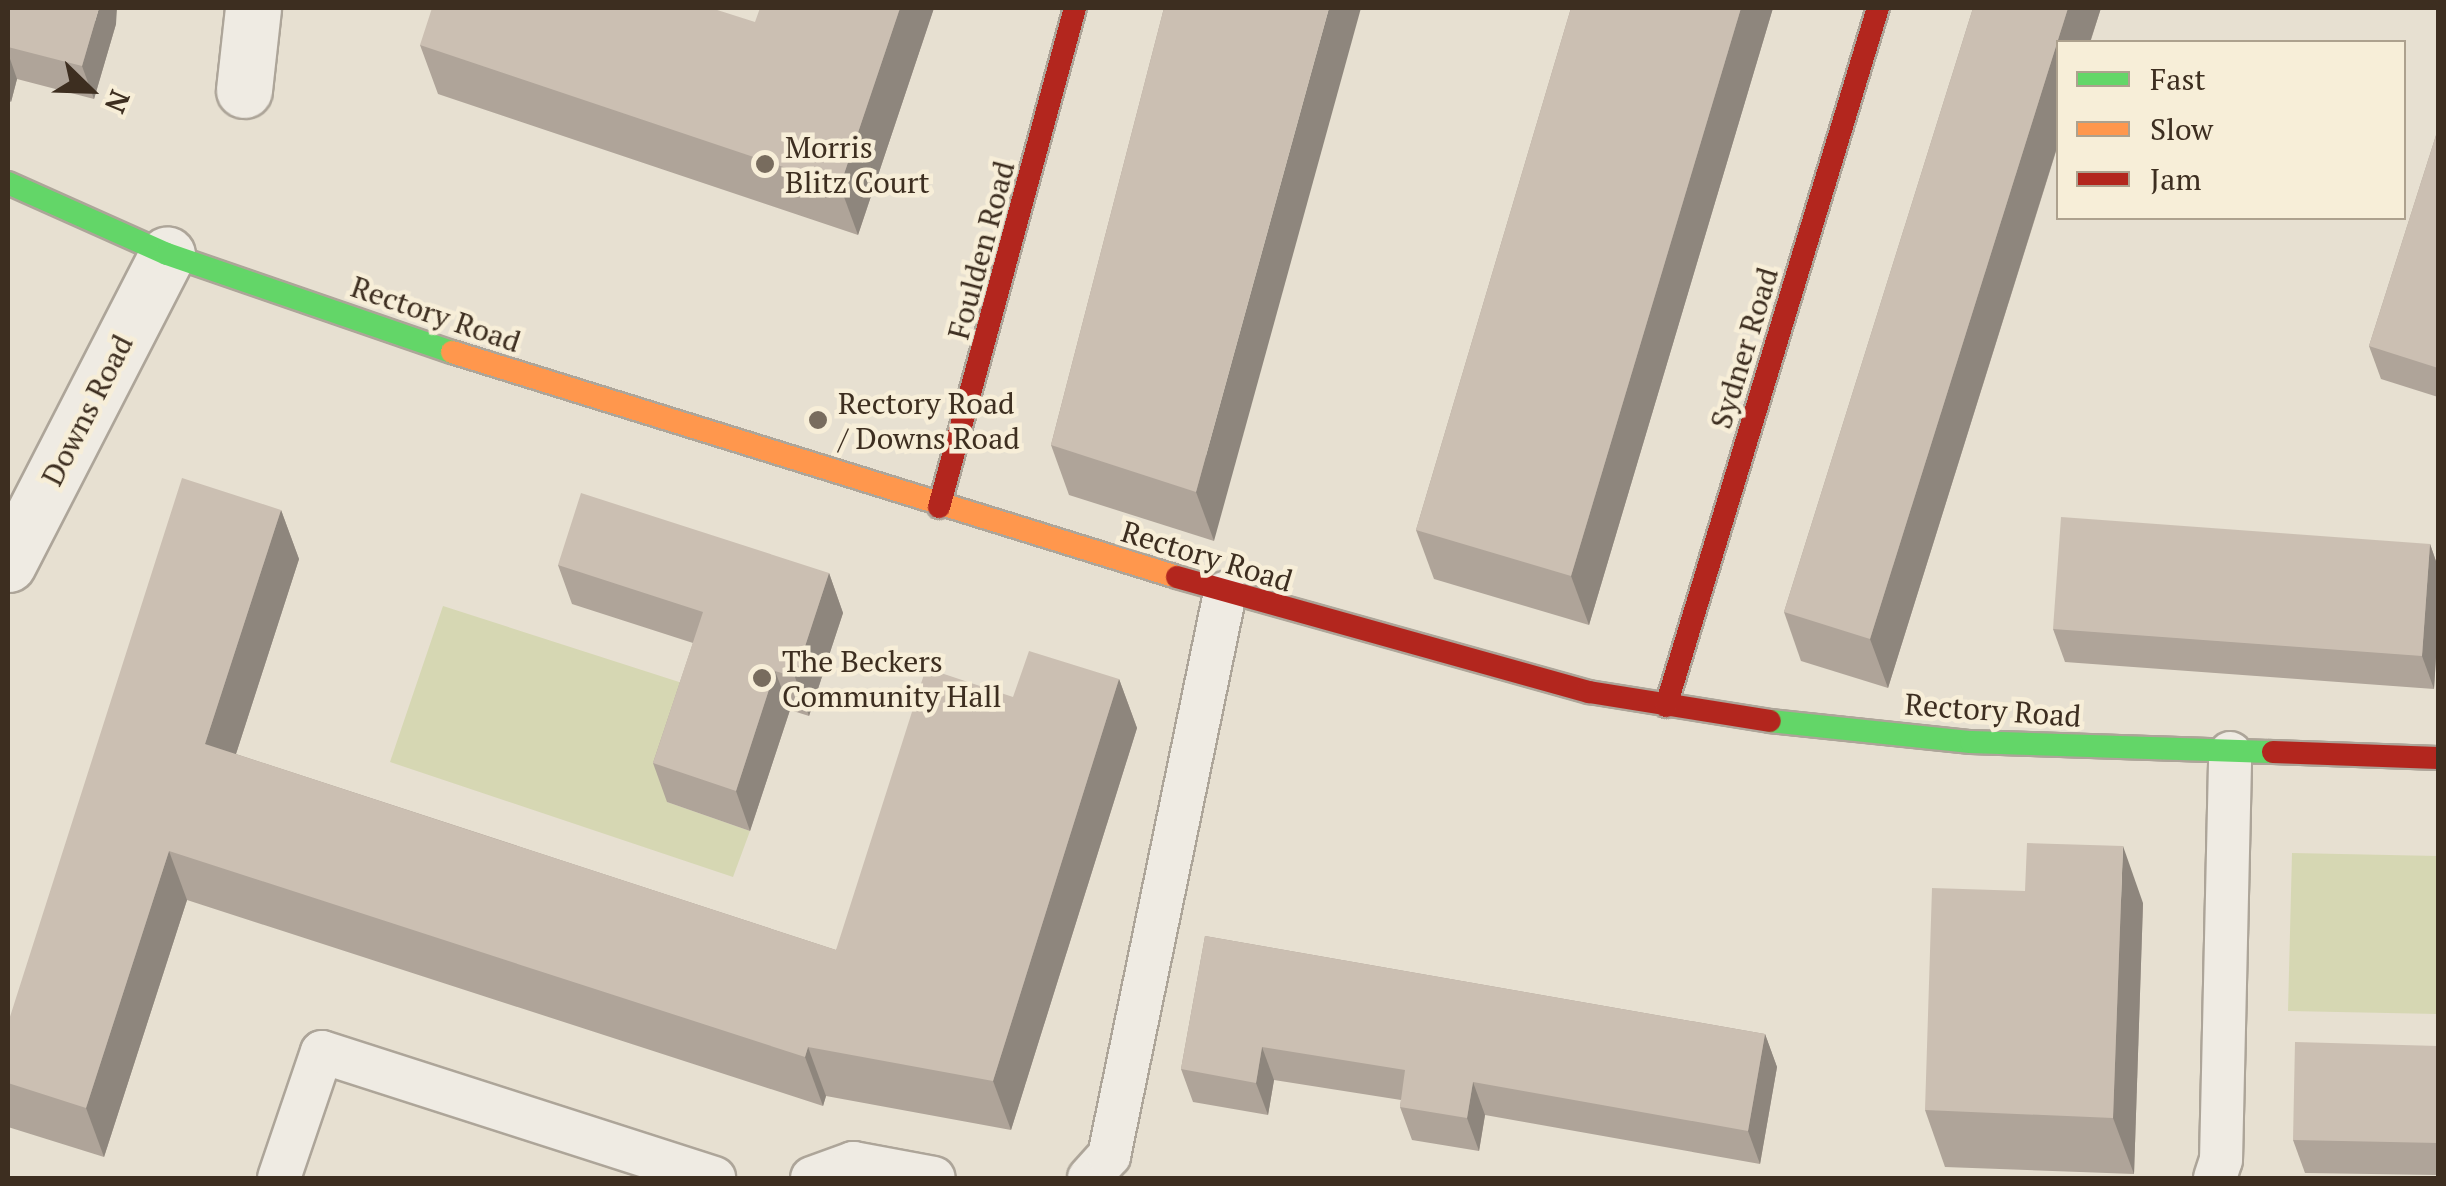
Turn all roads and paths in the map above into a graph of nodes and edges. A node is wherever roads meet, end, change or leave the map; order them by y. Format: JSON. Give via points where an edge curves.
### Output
{"nodes":[{"id":1,"x":253,"y":8,"type":"edge"},
{"id":2,"x":1074,"y":8,"type":"edge"},
{"id":3,"x":1878,"y":8,"type":"edge"},
{"id":4,"x":244,"y":90,"type":"dead end"},
{"id":5,"x":8,"y":183,"type":"edge"},
{"id":6,"x":167,"y":254,"type":"junction"},
{"id":7,"x":939,"y":507,"type":"junction"},
{"id":8,"x":8,"y":564,"type":"edge"},
{"id":9,"x":1226,"y":593,"type":"junction"},
{"id":10,"x":1666,"y":706,"type":"junction"},
{"id":11,"x":2230,"y":753,"type":"junction"},
{"id":12,"x":2438,"y":758,"type":"edge"},
{"id":13,"x":279,"y":1178,"type":"edge"},
{"id":14,"x":714,"y":1178,"type":"edge"},
{"id":15,"x":812,"y":1178,"type":"edge"},
{"id":16,"x":934,"y":1178,"type":"edge"},
{"id":17,"x":1089,"y":1178,"type":"edge"},
{"id":18,"x":2215,"y":1178,"type":"edge"}],
"edges":[{"from":1,"to":4,"type":"street"},
{"from":2,"to":7,"type":"street","name":"Foulden Road"},
{"from":3,"to":10,"type":"street","name":"Sydner Road"},
{"from":5,"to":6,"type":"street","name":"Rectory Road"},
{"from":6,"to":7,"type":"street","name":"Rectory Road","via":[[541,382]]},
{"from":6,"to":8,"type":"street","name":"Downs Road"},
{"from":7,"to":9,"type":"street","name":"Rectory Road"},
{"from":9,"to":10,"type":"street","name":"Rectory Road","via":[[1588,692]]},
{"from":9,"to":17,"type":"lane","via":[[1108,1156]]},
{"from":10,"to":11,"type":"street","name":"Rectory Road","via":[[1971,742]]},
{"from":11,"to":12,"type":"street","name":"Rectory Road"},
{"from":11,"to":18,"type":"lane","via":[[2221,1160]]},
{"from":13,"to":14,"type":"lane","via":[[322,1052]]},
{"from":15,"to":16,"type":"lane","via":[[853,1163]]}]}
